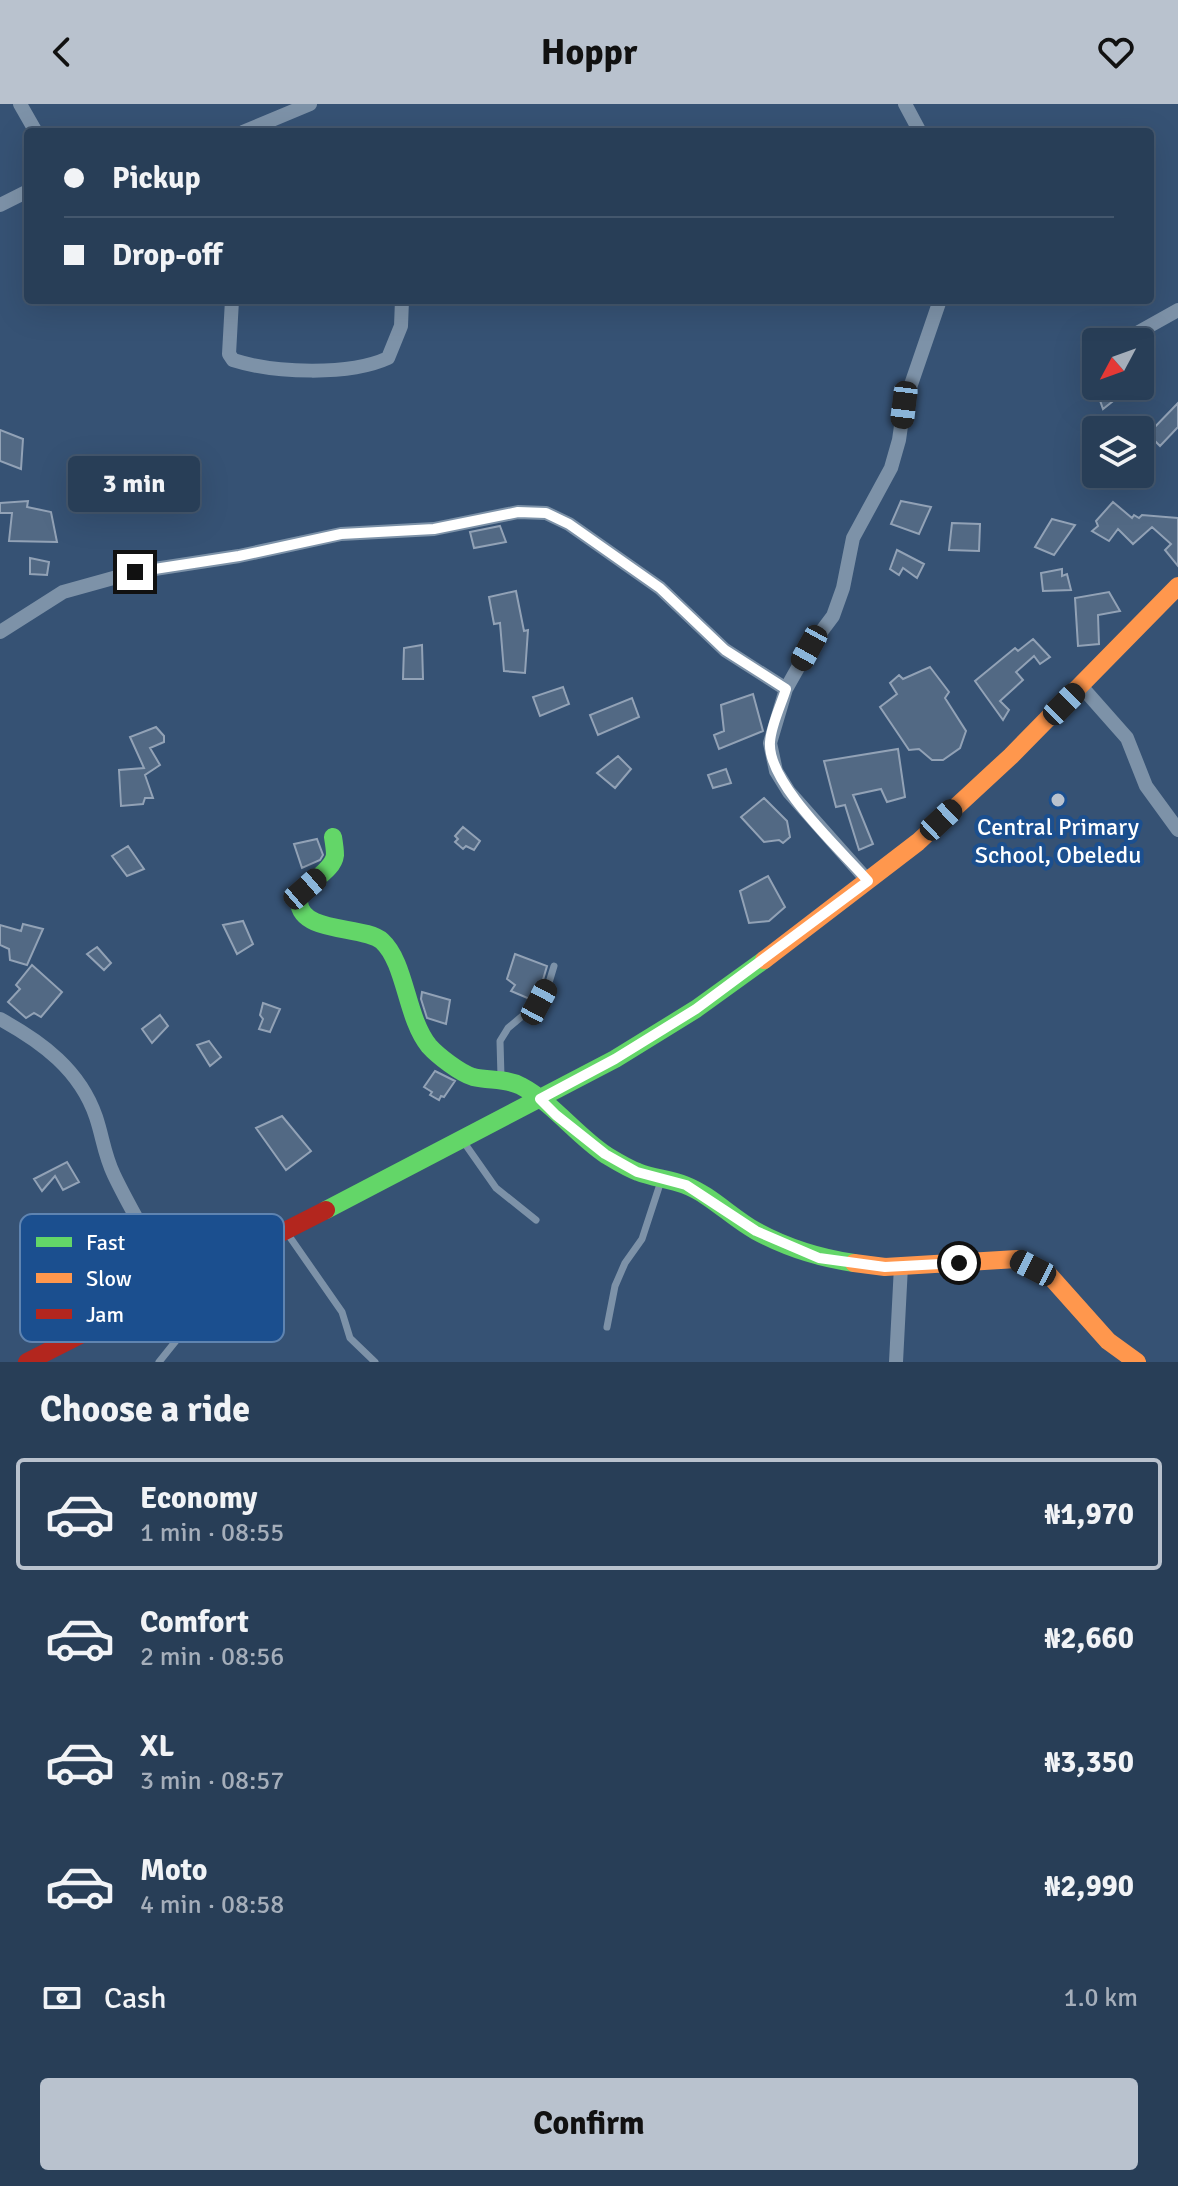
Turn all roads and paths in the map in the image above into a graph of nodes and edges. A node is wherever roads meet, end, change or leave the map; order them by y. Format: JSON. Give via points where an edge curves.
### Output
{"nodes":[{"id":1,"x":20,"y":104,"type":"edge"},
{"id":2,"x":310,"y":104,"type":"edge"},
{"id":3,"x":905,"y":104,"type":"edge"},
{"id":4,"x":34,"y":128,"type":"edge"},
{"id":5,"x":253,"y":128,"type":"edge"},
{"id":6,"x":918,"y":128,"type":"edge"},
{"id":7,"x":24,"y":193,"type":"edge"},
{"id":8,"x":0,"y":205,"type":"edge"},
{"id":9,"x":232,"y":304,"type":"edge"},
{"id":10,"x":402,"y":304,"type":"edge"},
{"id":11,"x":939,"y":304,"type":"edge"},
{"id":12,"x":1178,"y":310,"type":"edge"},
{"id":13,"x":1144,"y":328,"type":"edge"},
{"id":14,"x":1178,"y":586,"type":"edge"},
{"id":15,"x":0,"y":632,"type":"edge"},
{"id":16,"x":1081,"y":686,"type":"junction"},
{"id":17,"x":786,"y":689,"type":"junction"},
{"id":18,"x":1178,"y":830,"type":"edge"},
{"id":19,"x":333,"y":837,"type":"dead end"},
{"id":20,"x":868,"y":881,"type":"junction"},
{"id":21,"x":554,"y":966,"type":"dead end"},
{"id":22,"x":0,"y":1019,"type":"edge"},
{"id":23,"x":501,"y":1079,"type":"junction"},
{"id":24,"x":540,"y":1099,"type":"junction"},
{"id":25,"x":462,"y":1139,"type":"junction"},
{"id":26,"x":661,"y":1178,"type":"junction"},
{"id":27,"x":133,"y":1214,"type":"edge"},
{"id":28,"x":536,"y":1220,"type":"dead end"},
{"id":29,"x":286,"y":1231,"type":"joint"},
{"id":30,"x":901,"y":1266,"type":"junction"},
{"id":31,"x":607,"y":1327,"type":"dead end"},
{"id":32,"x":67,"y":1342,"type":"edge"},
{"id":33,"x":175,"y":1342,"type":"edge"},
{"id":34,"x":27,"y":1362,"type":"edge"},
{"id":35,"x":159,"y":1362,"type":"edge"},
{"id":36,"x":375,"y":1362,"type":"edge"},
{"id":37,"x":896,"y":1362,"type":"edge"},
{"id":38,"x":1137,"y":1362,"type":"edge"}],
"edges":[{"from":1,"to":4,"type":"street"},
{"from":2,"to":5,"type":"street"},
{"from":3,"to":6,"type":"street"},
{"from":7,"to":8,"type":"street"},
{"from":9,"to":10,"type":"street","via":[[233,360],[300,370],[373,365],[388,358],[401,326]]},
{"from":11,"to":17,"type":"street","via":[[904,405],[891,468],[853,538],[833,616]]},
{"from":12,"to":13,"type":"street"},
{"from":14,"to":16,"type":"main road"},
{"from":15,"to":17,"type":"street","via":[[63,592],[135,572],[341,534],[434,529],[518,512],[546,513],[660,588],[725,650]]},
{"from":16,"to":18,"type":"street","via":[[1127,738],[1146,786]]},
{"from":16,"to":20,"type":"main road","via":[[918,842]]},
{"from":17,"to":20,"type":"street","via":[[770,743],[776,771]]},
{"from":19,"to":23,"type":"main road","via":[[330,867],[305,889],[299,904],[326,928],[361,931],[381,940],[392,954],[430,1047],[473,1077]]},
{"from":20,"to":24,"type":"main road","via":[[696,1009]]},
{"from":21,"to":23,"type":"lane","via":[[539,1002],[500,1041]]},
{"from":22,"to":27,"type":"street","via":[[31,1036],[82,1085],[103,1153]]},
{"from":23,"to":24,"type":"main road"},
{"from":24,"to":25,"type":"main road"},
{"from":24,"to":26,"type":"main road","via":[[605,1154]]},
{"from":25,"to":28,"type":"lane","via":[[496,1188]]},
{"from":25,"to":29,"type":"main road"},
{"from":26,"to":30,"type":"main road","via":[[686,1185],[756,1231],[819,1258]]},
{"from":26,"to":31,"type":"lane","via":[[642,1239],[615,1286]]},
{"from":29,"to":36,"type":"lane","via":[[342,1312],[350,1338]]},
{"from":30,"to":37,"type":"street"},
{"from":30,"to":38,"type":"main road","via":[[1017,1259],[1050,1276],[1108,1341]]},
{"from":32,"to":34,"type":"main road"},
{"from":33,"to":35,"type":"lane"}]}
